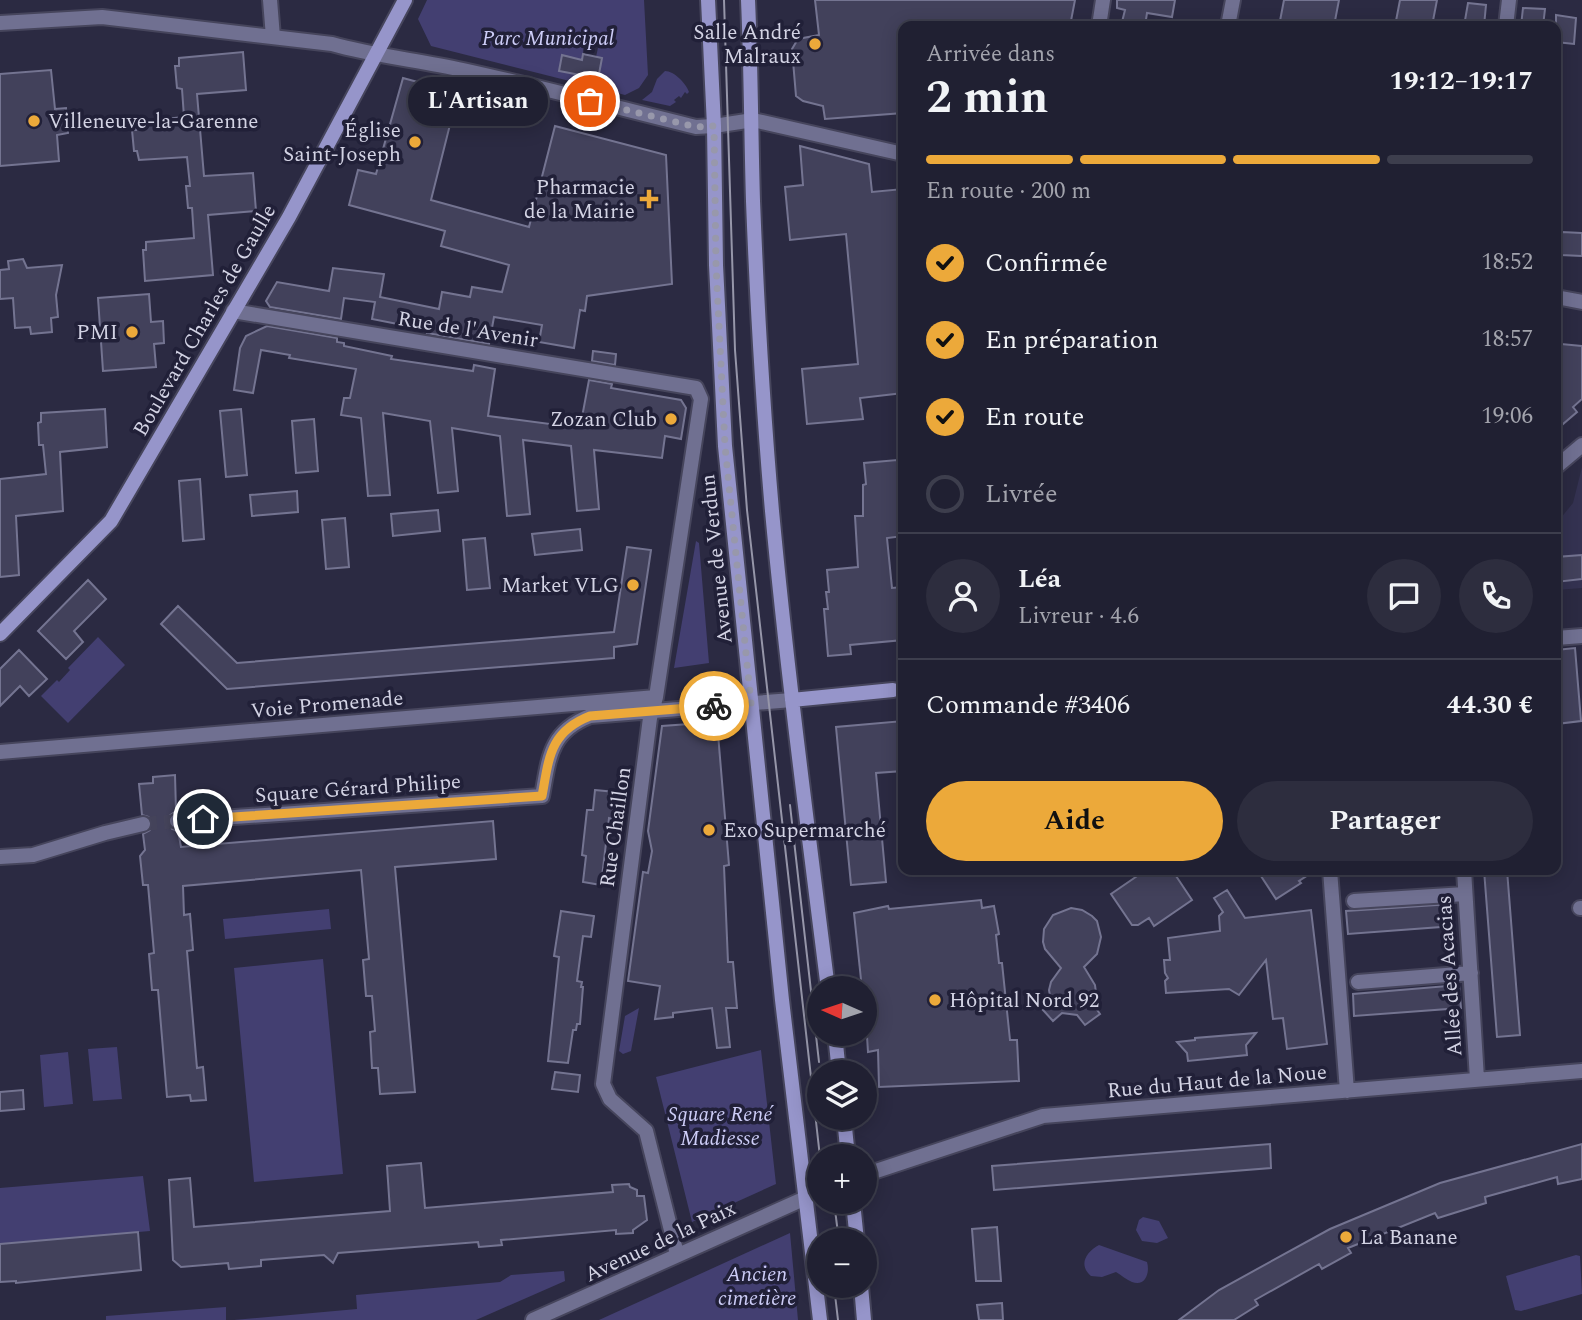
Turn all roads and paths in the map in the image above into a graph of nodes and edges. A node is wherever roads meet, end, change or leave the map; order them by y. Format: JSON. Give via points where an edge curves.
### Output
{"nodes":[{"id":1,"x":270,"y":0,"type":"edge"},
{"id":2,"x":405,"y":0,"type":"edge"},
{"id":3,"x":708,"y":0,"type":"edge"},
{"id":4,"x":748,"y":0,"type":"edge"},
{"id":5,"x":1103,"y":0,"type":"edge"},
{"id":6,"x":1233,"y":0,"type":"edge"},
{"id":7,"x":1509,"y":0,"type":"edge"},
{"id":8,"x":1099,"y":21,"type":"edge"},
{"id":9,"x":1229,"y":21,"type":"edge"},
{"id":10,"x":1507,"y":21,"type":"edge"},
{"id":11,"x":0,"y":23,"type":"edge"},
{"id":12,"x":273,"y":37,"type":"junction"},
{"id":13,"x":377,"y":54,"type":"junction"},
{"id":14,"x":753,"y":120,"type":"junction"},
{"id":15,"x":714,"y":126,"type":"junction"},
{"id":16,"x":898,"y":154,"type":"edge"},
{"id":17,"x":1561,"y":298,"type":"edge"},
{"id":18,"x":1582,"y":302,"type":"edge"},
{"id":19,"x":233,"y":311,"type":"junction"},
{"id":20,"x":696,"y":388,"type":"joint"},
{"id":21,"x":1582,"y":445,"type":"edge"},
{"id":22,"x":1561,"y":463,"type":"edge"},
{"id":23,"x":0,"y":634,"type":"edge"},
{"id":24,"x":1582,"y":636,"type":"edge"},
{"id":25,"x":1561,"y":638,"type":"edge"},
{"id":26,"x":898,"y":689,"type":"edge"},
{"id":27,"x":792,"y":700,"type":"junction"},
{"id":28,"x":751,"y":703,"type":"junction"},
{"id":29,"x":654,"y":704,"type":"junction"},
{"id":30,"x":0,"y":752,"type":"edge"},
{"id":31,"x":177,"y":821,"type":"tunnel mouth"},
{"id":32,"x":143,"y":824,"type":"tunnel mouth"},
{"id":33,"x":0,"y":857,"type":"edge"},
{"id":34,"x":1330,"y":875,"type":"edge"},
{"id":35,"x":1464,"y":875,"type":"edge"},
{"id":36,"x":1465,"y":894,"type":"junction"},
{"id":37,"x":1354,"y":901,"type":"dead end"},
{"id":38,"x":1471,"y":973,"type":"junction"},
{"id":39,"x":826,"y":976,"type":"edge"},
{"id":40,"x":1359,"y":982,"type":"dead end"},
{"id":41,"x":1582,"y":1071,"type":"edge"},
{"id":42,"x":1477,"y":1079,"type":"junction"},
{"id":43,"x":1347,"y":1091,"type":"junction"},
{"id":44,"x":877,"y":1171,"type":"edge"},
{"id":45,"x":807,"y":1198,"type":"edge"},
{"id":46,"x":804,"y":1199,"type":"junction"},
{"id":47,"x":677,"y":1254,"type":"junction"},
{"id":48,"x":862,"y":1298,"type":"edge"},
{"id":49,"x":533,"y":1320,"type":"edge"},
{"id":50,"x":820,"y":1320,"type":"edge"},
{"id":51,"x":864,"y":1320,"type":"edge"}],
"edges":[{"from":1,"to":12,"type":"street"},
{"from":2,"to":13,"type":"main road","name":"Boulevard Charles de Gaulle"},
{"from":3,"to":15,"type":"main road","name":"Avenue de Verdun"},
{"from":4,"to":14,"type":"main road"},
{"from":5,"to":8,"type":"street"},
{"from":6,"to":9,"type":"street"},
{"from":7,"to":10,"type":"street"},
{"from":11,"to":12,"type":"street","via":[[102,17]]},
{"from":12,"to":13,"type":"street"},
{"from":13,"to":15,"type":"street","via":[[474,72],[696,127]]},
{"from":13,"to":19,"type":"main road","name":"Boulevard Charles de Gaulle"},
{"from":14,"to":15,"type":"street"},
{"from":14,"to":16,"type":"street"},
{"from":14,"to":27,"type":"main road","via":[[762,375]]},
{"from":15,"to":28,"type":"main road","name":"Avenue de Verdun","via":[[725,446]]},
{"from":17,"to":18,"type":"street"},
{"from":19,"to":20,"type":"street","name":"Rue de l'Avenir"},
{"from":19,"to":23,"type":"main road","name":"Boulevard Charles de Gaulle","via":[[111,521]]},
{"from":20,"to":29,"type":"street","name":"Rue Chaillon","via":[[701,399]]},
{"from":21,"to":22,"type":"street"},
{"from":24,"to":25,"type":"street"},
{"from":26,"to":27,"type":"main road","name":"Voie Promenade"},
{"from":27,"to":28,"type":"street","name":"Voie Promenade"},
{"from":27,"to":39,"type":"main road"},
{"from":28,"to":29,"type":"street","name":"Voie Promenade"},
{"from":28,"to":46,"type":"main road","name":"Avenue de Verdun"},
{"from":29,"to":30,"type":"street","name":"Voie Promenade"},
{"from":29,"to":31,"type":"street","name":"Square Gérard Philipe","via":[[590,716],[567,728],[551,751],[542,796]]},
{"from":29,"to":47,"type":"street","name":"Rue Chaillon","via":[[603,1084],[610,1099],[646,1131]]},
{"from":32,"to":33,"type":"street","via":[[33,855]]},
{"from":34,"to":43,"type":"street"},
{"from":35,"to":36,"type":"street","name":"Allée des Acacias"},
{"from":36,"to":37,"type":"street"},
{"from":36,"to":38,"type":"street","name":"Allée des Acacias"},
{"from":38,"to":40,"type":"street"},
{"from":38,"to":42,"type":"street","name":"Allée des Acacias"},
{"from":41,"to":42,"type":"street","name":"Rue du Haut de la Noue"},
{"from":42,"to":43,"type":"street","name":"Rue du Haut de la Noue"},
{"from":43,"to":44,"type":"street","name":"Rue du Haut de la Noue","via":[[1043,1116]]},
{"from":45,"to":46,"type":"street"},
{"from":46,"to":47,"type":"street","name":"Avenue de la Paix"},
{"from":46,"to":50,"type":"main road","name":"Avenue de Verdun"},
{"from":47,"to":49,"type":"street","name":"Avenue de la Paix"},
{"from":48,"to":51,"type":"main road"}]}
